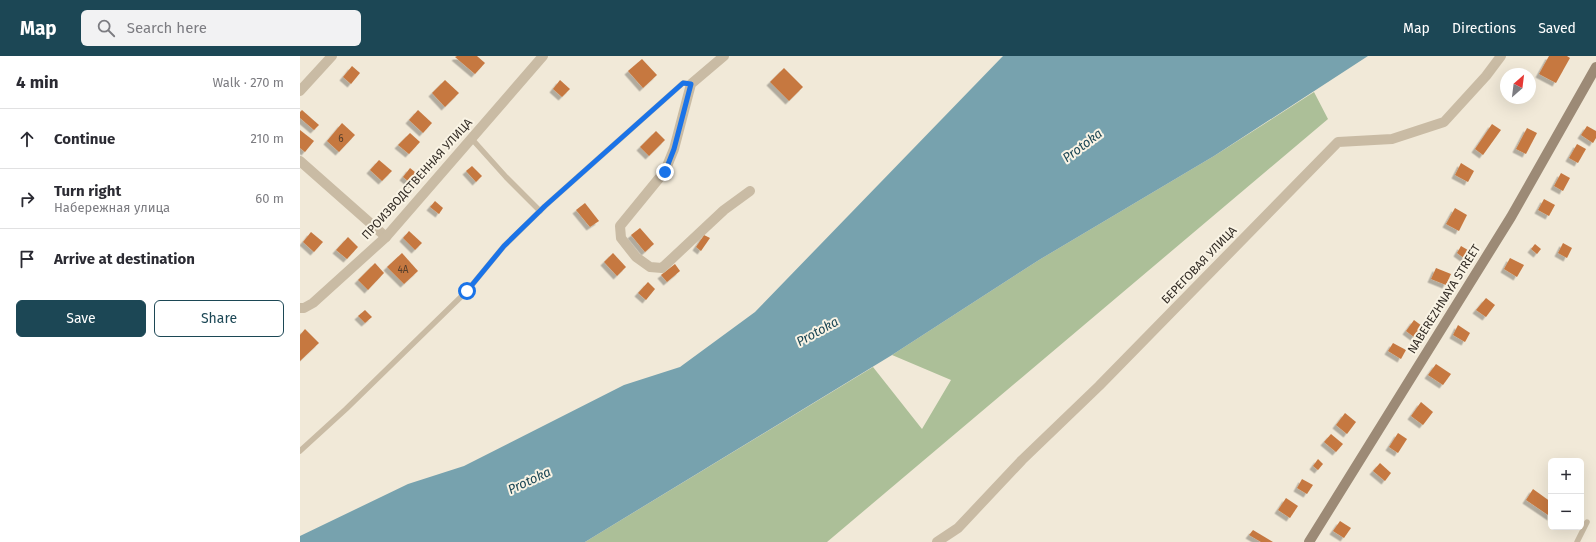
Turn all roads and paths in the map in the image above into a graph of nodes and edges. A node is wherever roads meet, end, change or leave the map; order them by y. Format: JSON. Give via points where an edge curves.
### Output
{"nodes":[{"id":1,"x":332,"y":56,"type":"edge"},
{"id":2,"x":543,"y":56,"type":"edge"},
{"id":3,"x":724,"y":56,"type":"edge"},
{"id":4,"x":1502,"y":56,"type":"edge"},
{"id":5,"x":1596,"y":67,"type":"edge"},
{"id":6,"x":691,"y":84,"type":"junction"},
{"id":7,"x":300,"y":91,"type":"edge"},
{"id":8,"x":472,"y":138,"type":"junction"},
{"id":9,"x":300,"y":161,"type":"edge"},
{"id":10,"x":750,"y":191,"type":"dead end"},
{"id":11,"x":540,"y":211,"type":"junction"},
{"id":12,"x":386,"y":237,"type":"junction"},
{"id":13,"x":300,"y":308,"type":"edge"},
{"id":14,"x":300,"y":451,"type":"edge"},
{"id":15,"x":1587,"y":522,"type":"dead end"},
{"id":16,"x":937,"y":542,"type":"edge"},
{"id":17,"x":1309,"y":542,"type":"edge"},
{"id":18,"x":1577,"y":542,"type":"edge"}],
"edges":[{"from":1,"to":7,"type":"street"},
{"from":2,"to":8,"type":"street","name":"ПРОИЗВОДСТВЕННАЯ УЛИЦА"},
{"from":3,"to":6,"type":"street"},
{"from":4,"to":16,"type":"street","name":"БЕРЕГОВАЯ УЛИЦА","via":[[1444,122],[1392,139],[1338,142],[1099,386],[1022,460],[958,528]]},
{"from":5,"to":17,"type":"street","name":"NABEREZHNAYA STREET","via":[[1511,217]]},
{"from":6,"to":10,"type":"street","via":[[674,149],[665,172],[620,226],[621,238],[636,257],[650,267],[662,268],[724,210]]},
{"from":6,"to":11,"type":"lane","via":[[683,83]]},
{"from":8,"to":11,"type":"lane"},
{"from":8,"to":12,"type":"street","name":"ПРОИЗВОДСТВЕННАЯ УЛИЦА"},
{"from":9,"to":12,"type":"street"},
{"from":11,"to":14,"type":"lane","via":[[504,246],[467,291]]},
{"from":12,"to":13,"type":"street","name":"ПРОИЗВОДСТВЕННАЯ УЛИЦА","via":[[313,304]]},
{"from":15,"to":18,"type":"lane"}]}
